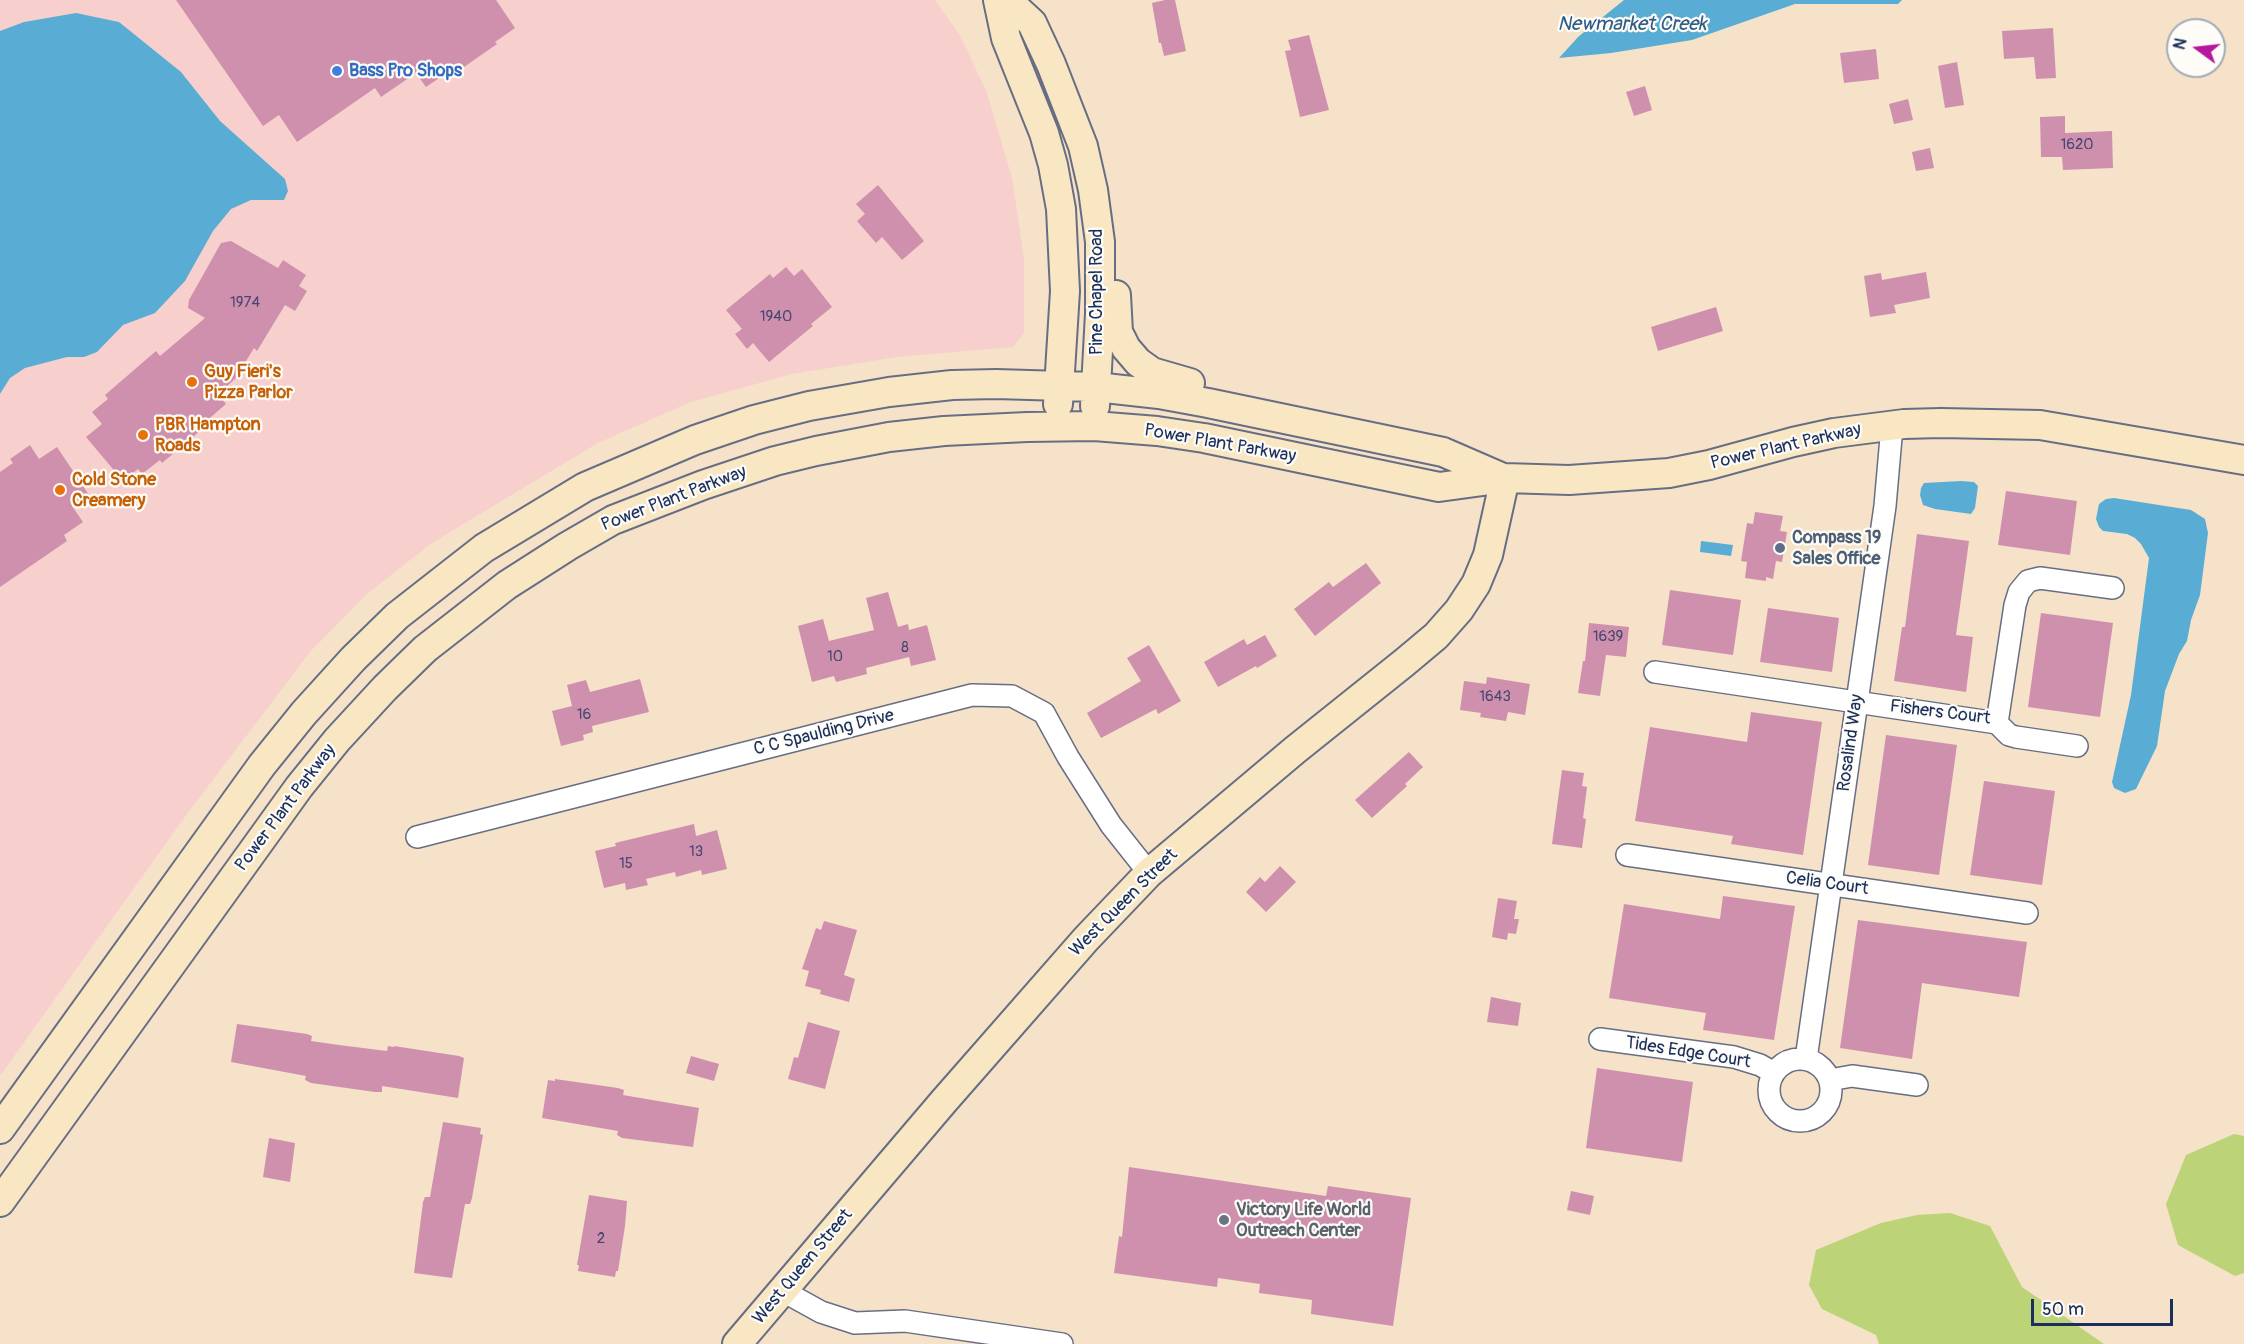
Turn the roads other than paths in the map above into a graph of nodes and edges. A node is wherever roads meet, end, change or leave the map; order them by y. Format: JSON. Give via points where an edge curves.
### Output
{"nodes":[{"id":1,"x":998,"y":0,"type":"edge"},
{"id":2,"x":1007,"y":0,"type":"edge"},
{"id":3,"x":1093,"y":190,"type":"junction"},
{"id":4,"x":1059,"y":385,"type":"junction"},
{"id":5,"x":1096,"y":387,"type":"junction"},
{"id":6,"x":1056,"y":426,"type":"junction"},
{"id":7,"x":1094,"y":426,"type":"junction"},
{"id":8,"x":1319,"y":426,"type":"junction"},
{"id":9,"x":1892,"y":426,"type":"junction"},
{"id":10,"x":2244,"y":459,"type":"edge"},
{"id":11,"x":1505,"y":478,"type":"junction"},
{"id":12,"x":2113,"y":588,"type":"dead end"},
{"id":13,"x":1655,"y":672,"type":"dead end"},
{"id":14,"x":1857,"y":702,"type":"junction"},
{"id":15,"x":1997,"y":723,"type":"junction"},
{"id":16,"x":2077,"y":746,"type":"dead end"},
{"id":17,"x":417,"y":837,"type":"dead end"},
{"id":18,"x":1627,"y":855,"type":"dead end"},
{"id":19,"x":1149,"y":873,"type":"junction"},
{"id":20,"x":1831,"y":885,"type":"junction"},
{"id":21,"x":2027,"y":913,"type":"dead end"},
{"id":22,"x":1600,"y":1039,"type":"dead end"},
{"id":23,"x":1806,"y":1059,"type":"junction"},
{"id":24,"x":1774,"y":1073,"type":"junction"},
{"id":25,"x":1830,"y":1080,"type":"junction"},
{"id":26,"x":1917,"y":1085,"type":"dead end"},
{"id":27,"x":0,"y":1130,"type":"edge"},
{"id":28,"x":0,"y":1202,"type":"edge"},
{"id":29,"x":783,"y":1291,"type":"junction"},
{"id":30,"x":737,"y":1344,"type":"edge"},
{"id":31,"x":1062,"y":1344,"type":"edge"}],
"edges":[{"from":1,"to":4,"type":"main road","name":"Pine Chapel Road","via":[[1005,38],[1044,134],[1061,209],[1065,291]]},
{"from":2,"to":3,"type":"main road","name":"Pine Chapel Road","via":[[1032,23],[1051,64],[1083,146]]},
{"from":3,"to":5,"type":"main road","name":"Pine Chapel Road","via":[[1100,242]]},
{"from":3,"to":8,"type":"main road","via":[[1115,240],[1118,333],[1138,362],[1171,379],[1280,403]]},
{"from":4,"to":5,"type":"main road","name":"Power Plant Parkway"},
{"from":4,"to":6,"type":"main road","name":"Pine Chapel Road"},
{"from":4,"to":27,"type":"main road","name":"Power Plant Parkway","via":[[931,387],[809,406],[754,420],[695,440],[585,487],[484,548],[397,616],[304,712],[255,774]]},
{"from":5,"to":7,"type":"main road","name":"Pine Chapel Road"},
{"from":5,"to":8,"type":"main road","name":"Power Plant Parkway","via":[[1159,394]]},
{"from":6,"to":7,"type":"main road","name":"Power Plant Parkway"},
{"from":6,"to":28,"type":"main road","name":"Power Plant Parkway","via":[[889,437],[775,461],[614,520],[507,585],[425,649],[337,740]]},
{"from":7,"to":11,"type":"main road","name":"Power Plant Parkway","via":[[1204,438],[1439,487]]},
{"from":8,"to":11,"type":"main road","name":"Power Plant Parkway","via":[[1443,452]]},
{"from":9,"to":10,"type":"main road","name":"Power Plant Parkway","via":[[2040,425]]},
{"from":9,"to":11,"type":"main road","name":"Power Plant Parkway","via":[[1834,433],[1669,473],[1569,480]]},
{"from":9,"to":14,"type":"street","name":"Rosalind Way","via":[[1885,506]]},
{"from":11,"to":19,"type":"main road","name":"West Queen Street","via":[[1488,555],[1476,584],[1436,636]]},
{"from":12,"to":15,"type":"street","name":"Fishers Court","via":[[2040,578],[2028,581],[2015,604]]},
{"from":13,"to":14,"type":"street","name":"Fishers Court"},
{"from":14,"to":15,"type":"street","name":"Fishers Court"},
{"from":14,"to":20,"type":"street","name":"Rosalind Way"},
{"from":15,"to":16,"type":"street","via":[[2016,737]]},
{"from":17,"to":19,"type":"street","name":"C C Spaulding Drive","via":[[972,695],[1012,696],[1044,713],[1111,825]]},
{"from":18,"to":20,"type":"street","name":"Celia Court"},
{"from":19,"to":29,"type":"main road","name":"West Queen Street","via":[[951,1092]]},
{"from":20,"to":21,"type":"street","name":"Celia Court"},
{"from":20,"to":23,"type":"street","name":"Rosalind Way"},
{"from":22,"to":24,"type":"street","name":"Tides Edge Court","via":[[1734,1057]]},
{"from":23,"to":24,"type":"street","via":[[1788,1062]]},
{"from":23,"to":25,"type":"street","via":[[1821,1066]]},
{"from":24,"to":25,"type":"street","via":[[1769,1092],[1776,1109],[1792,1120],[1811,1119],[1826,1108]]},
{"from":25,"to":26,"type":"street","via":[[1852,1076]]},
{"from":29,"to":30,"type":"main road","name":"West Queen Street"},
{"from":29,"to":31,"type":"street","via":[[821,1312],[855,1323],[905,1321]]}]}
